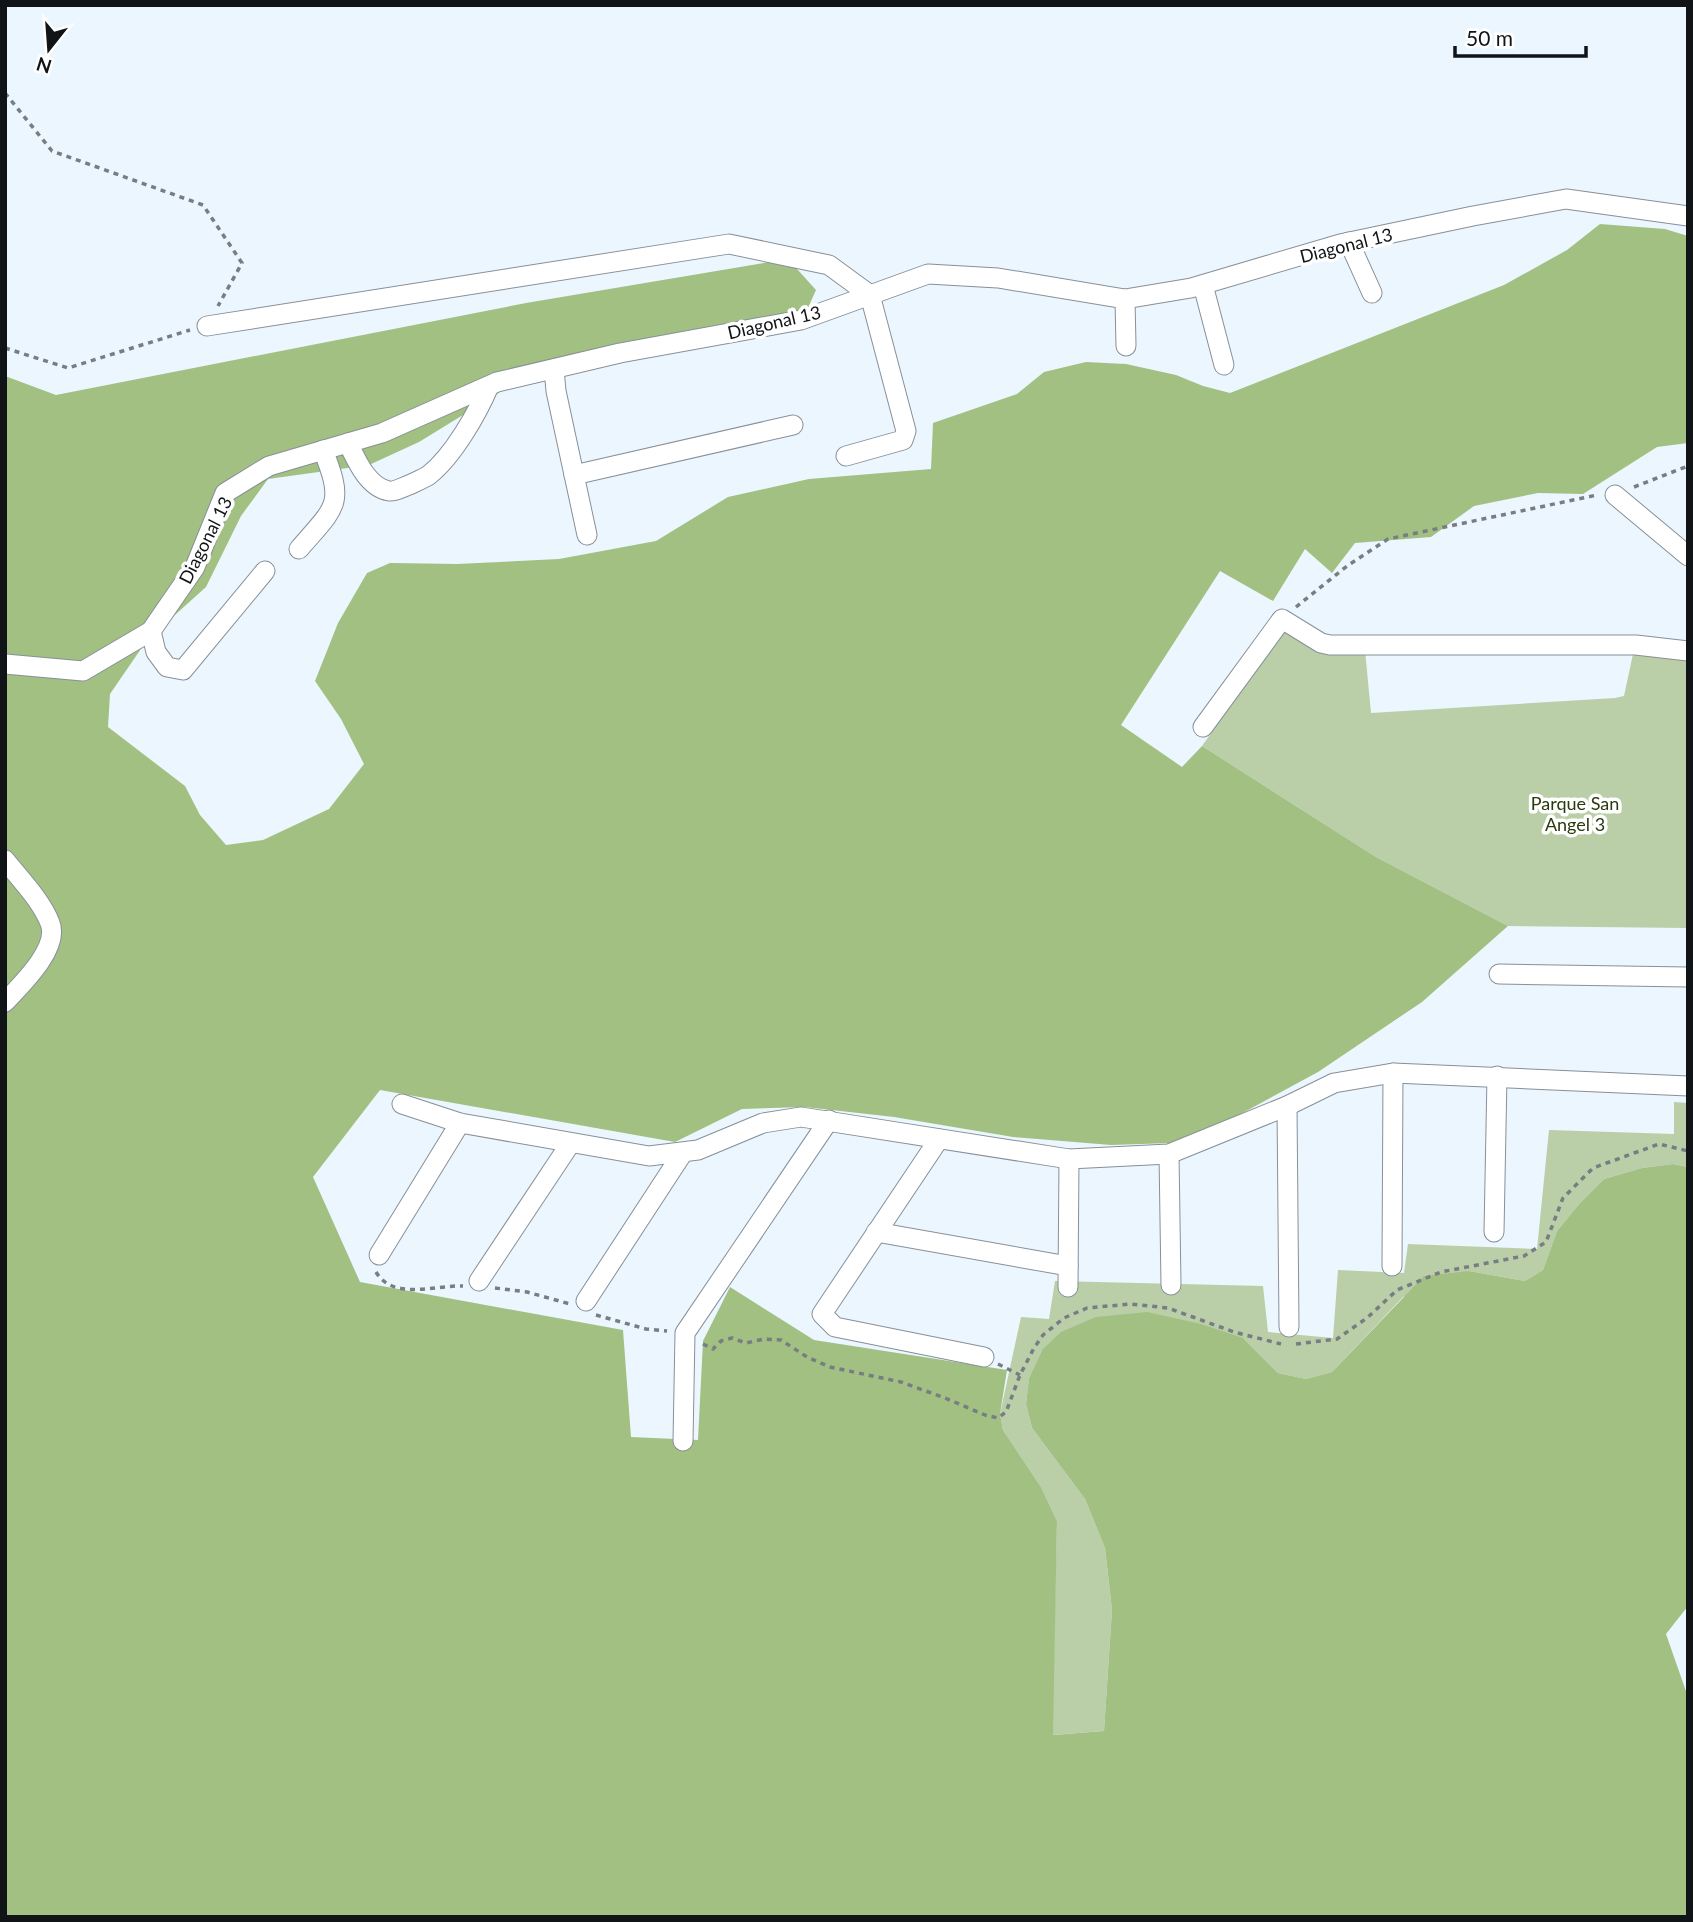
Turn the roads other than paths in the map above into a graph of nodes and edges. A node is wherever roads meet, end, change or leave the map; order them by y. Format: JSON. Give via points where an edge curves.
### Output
{"nodes":[{"id":1,"x":1688,"y":216,"type":"edge"},
{"id":2,"x":1349,"y":242,"type":"junction"},
{"id":3,"x":1203,"y":285,"type":"junction"},
{"id":4,"x":1372,"y":293,"type":"dead end"},
{"id":5,"x":870,"y":295,"type":"junction"},
{"id":6,"x":1125,"y":299,"type":"junction"},
{"id":7,"x":207,"y":326,"type":"road end"},
{"id":8,"x":1126,"y":346,"type":"dead end"},
{"id":9,"x":1224,"y":365,"type":"dead end"},
{"id":10,"x":554,"y":369,"type":"junction"},
{"id":11,"x":489,"y":386,"type":"junction"},
{"id":12,"x":793,"y":425,"type":"dead end"},
{"id":13,"x":348,"y":443,"type":"junction"},
{"id":14,"x":323,"y":450,"type":"junction"},
{"id":15,"x":846,"y":456,"type":"dead end"},
{"id":16,"x":574,"y":475,"type":"junction"},
{"id":17,"x":1615,"y":495,"type":"road end"},
{"id":18,"x":587,"y":535,"type":"dead end"},
{"id":19,"x":299,"y":549,"type":"dead end"},
{"id":20,"x":1688,"y":556,"type":"edge"},
{"id":21,"x":265,"y":571,"type":"dead end"},
{"id":22,"x":151,"y":631,"type":"junction"},
{"id":23,"x":1688,"y":651,"type":"edge"},
{"id":24,"x":5,"y":664,"type":"edge"},
{"id":25,"x":1203,"y":727,"type":"dead end"},
{"id":26,"x":5,"y":860,"type":"edge"},
{"id":27,"x":1499,"y":974,"type":"dead end"},
{"id":28,"x":1688,"y":976,"type":"edge"},
{"id":29,"x":5,"y":1002,"type":"edge"},
{"id":30,"x":1393,"y":1073,"type":"junction"},
{"id":31,"x":1497,"y":1076,"type":"junction"},
{"id":32,"x":1688,"y":1086,"type":"edge"},
{"id":33,"x":402,"y":1104,"type":"dead end"},
{"id":34,"x":1287,"y":1106,"type":"junction"},
{"id":35,"x":829,"y":1120,"type":"junction"},
{"id":36,"x":460,"y":1123,"type":"junction"},
{"id":37,"x":939,"y":1139,"type":"junction"},
{"id":38,"x":570,"y":1144,"type":"junction"},
{"id":39,"x":682,"y":1154,"type":"junction"},
{"id":40,"x":1169,"y":1154,"type":"junction"},
{"id":41,"x":1069,"y":1159,"type":"junction"},
{"id":42,"x":876,"y":1232,"type":"junction"},
{"id":43,"x":1494,"y":1232,"type":"dead end"},
{"id":44,"x":379,"y":1255,"type":"road end"},
{"id":45,"x":1068,"y":1266,"type":"junction"},
{"id":46,"x":1392,"y":1266,"type":"dead end"},
{"id":47,"x":479,"y":1285,"type":"road end"},
{"id":48,"x":1171,"y":1285,"type":"dead end"},
{"id":49,"x":1068,"y":1287,"type":"dead end"},
{"id":50,"x":585,"y":1308,"type":"road end"},
{"id":51,"x":1289,"y":1326,"type":"dead end"},
{"id":52,"x":984,"y":1357,"type":"road end"},
{"id":53,"x":683,"y":1441,"type":"dead end"}],
"edges":[{"from":1,"to":2,"type":"street","name":"Diagonal 13","via":[[1566,199]]},
{"from":2,"to":3,"type":"street","name":"Diagonal 13"},
{"from":2,"to":4,"type":"street"},
{"from":3,"to":6,"type":"street","name":"Diagonal 13"},
{"from":3,"to":9,"type":"street"},
{"from":5,"to":6,"type":"street","name":"Diagonal 13","via":[[928,274],[998,278]]},
{"from":5,"to":7,"type":"street","via":[[829,265],[729,244]]},
{"from":5,"to":10,"type":"street","name":"Diagonal 13","via":[[801,320]]},
{"from":5,"to":15,"type":"street","via":[[906,431],[902,440]]},
{"from":6,"to":8,"type":"street"},
{"from":10,"to":11,"type":"street","name":"Diagonal 13"},
{"from":10,"to":16,"type":"street"},
{"from":11,"to":13,"type":"street","name":"Diagonal 13"},
{"from":11,"to":13,"type":"street","via":[[456,444],[428,475],[402,488],[389,491],[376,485]]},
{"from":12,"to":16,"type":"street"},
{"from":13,"to":14,"type":"street","name":"Diagonal 13"},
{"from":14,"to":19,"type":"street","via":[[335,480],[336,500]]},
{"from":14,"to":22,"type":"street","name":"Diagonal 13","via":[[268,466],[225,493],[195,567]]},
{"from":16,"to":18,"type":"street"},
{"from":17,"to":20,"type":"street"},
{"from":21,"to":22,"type":"street","via":[[183,670],[167,667],[156,652]]},
{"from":22,"to":24,"type":"street","name":"Diagonal 13","via":[[83,671]]},
{"from":23,"to":25,"type":"street","via":[[1636,645],[1330,645],[1282,619]]},
{"from":26,"to":29,"type":"street","via":[[36,899],[51,926],[51,942],[34,971]]},
{"from":27,"to":28,"type":"street"},
{"from":30,"to":31,"type":"street"},
{"from":30,"to":34,"type":"street","via":[[1334,1083]]},
{"from":30,"to":46,"type":"street"},
{"from":31,"to":32,"type":"street"},
{"from":31,"to":43,"type":"street"},
{"from":33,"to":36,"type":"street"},
{"from":34,"to":40,"type":"street"},
{"from":34,"to":51,"type":"street"},
{"from":35,"to":37,"type":"street"},
{"from":35,"to":39,"type":"street","via":[[776,1120]]},
{"from":35,"to":53,"type":"street","via":[[685,1333]]},
{"from":36,"to":38,"type":"street"},
{"from":36,"to":44,"type":"street"},
{"from":37,"to":41,"type":"street"},
{"from":37,"to":42,"type":"street"},
{"from":38,"to":39,"type":"street","via":[[633,1155]]},
{"from":38,"to":47,"type":"street"},
{"from":39,"to":50,"type":"street"},
{"from":40,"to":41,"type":"street"},
{"from":40,"to":48,"type":"street"},
{"from":41,"to":45,"type":"street"},
{"from":42,"to":45,"type":"street"},
{"from":42,"to":52,"type":"street","via":[[822,1314],[835,1327]]},
{"from":45,"to":49,"type":"street"}]}
